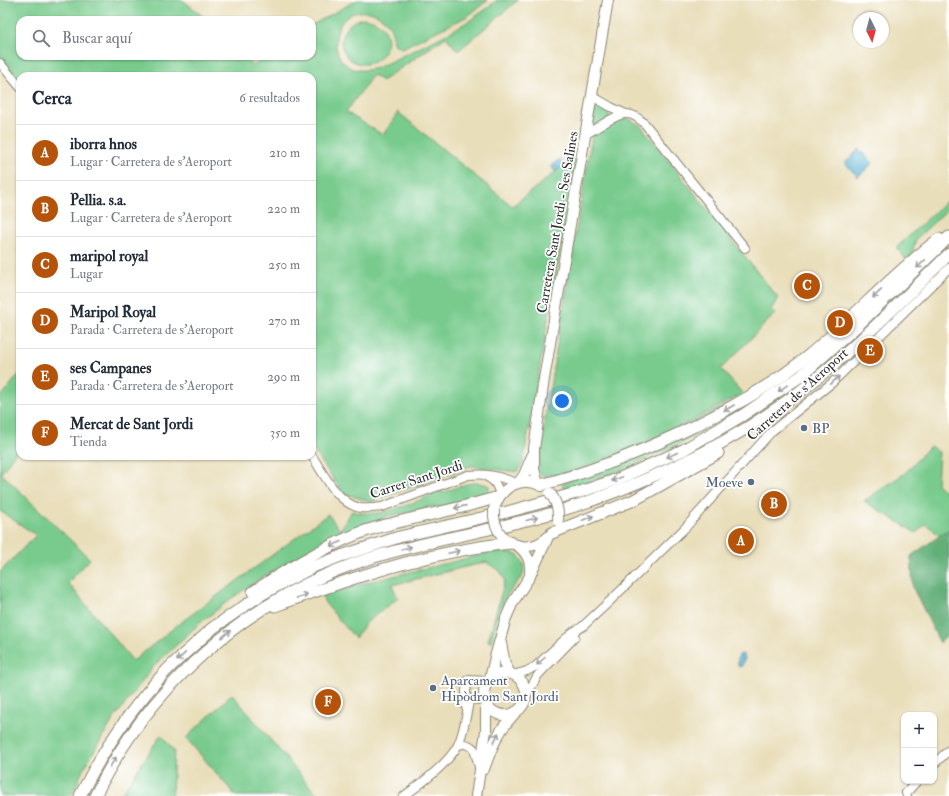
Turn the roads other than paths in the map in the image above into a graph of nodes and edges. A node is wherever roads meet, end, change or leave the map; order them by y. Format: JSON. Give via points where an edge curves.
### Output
{"nodes":[{"id":1,"x":608,"y":0,"type":"edge"},
{"id":2,"x":0,"y":63,"type":"edge"},
{"id":3,"x":16,"y":82,"type":"edge"},
{"id":4,"x":592,"y":96,"type":"junction"},
{"id":5,"x":626,"y":114,"type":"junction"},
{"id":6,"x":586,"y":134,"type":"junction"},
{"id":7,"x":949,"y":232,"type":"edge"},
{"id":8,"x":949,"y":237,"type":"edge"},
{"id":9,"x":745,"y":248,"type":"dead end"},
{"id":10,"x":949,"y":254,"type":"edge"},
{"id":11,"x":949,"y":268,"type":"edge"},
{"id":12,"x":757,"y":421,"type":"junction"},
{"id":13,"x":534,"y":449,"type":"junction"},
{"id":14,"x":315,"y":460,"type":"edge"},
{"id":15,"x":481,"y":474,"type":"junction"},
{"id":16,"x":517,"y":483,"type":"junction"},
{"id":17,"x":539,"y":484,"type":"junction"},
{"id":18,"x":499,"y":496,"type":"junction"},
{"id":19,"x":550,"y":535,"type":"junction"},
{"id":20,"x":514,"y":544,"type":"junction"},
{"id":21,"x":530,"y":576,"type":"junction"},
{"id":22,"x":252,"y":614,"type":"junction"},
{"id":23,"x":210,"y":630,"type":"junction"},
{"id":24,"x":572,"y":636,"type":"junction"},
{"id":25,"x":500,"y":641,"type":"junction"},
{"id":26,"x":512,"y":675,"type":"junction"},
{"id":27,"x":490,"y":680,"type":"junction"},
{"id":28,"x":526,"y":696,"type":"junction"},
{"id":29,"x":486,"y":703,"type":"junction"},
{"id":30,"x":517,"y":711,"type":"junction"},
{"id":31,"x":466,"y":714,"type":"junction"},
{"id":32,"x":458,"y":745,"type":"junction"},
{"id":33,"x":949,"y":750,"type":"edge"},
{"id":34,"x":937,"y":761,"type":"edge"},
{"id":35,"x":479,"y":771,"type":"junction"},
{"id":36,"x":914,"y":784,"type":"edge"},
{"id":37,"x":477,"y":792,"type":"edge"},
{"id":38,"x":80,"y":796,"type":"edge"},
{"id":39,"x":95,"y":796,"type":"edge"},
{"id":40,"x":404,"y":796,"type":"edge"},
{"id":41,"x":907,"y":796,"type":"edge"}],
"edges":[{"from":1,"to":4,"type":"main road","name":"Carretera Sant Jordi - Ses Salines"},
{"from":2,"to":3,"type":"street"},
{"from":4,"to":5,"type":"street"},
{"from":4,"to":6,"type":"main road","name":"Carretera Sant Jordi - Ses Salines"},
{"from":5,"to":6,"type":"street"},
{"from":5,"to":9,"type":"street","via":[[635,116],[645,124]]},
{"from":6,"to":13,"type":"main road","name":"Carretera Sant Jordi - Ses Salines"},
{"from":7,"to":17,"type":"highway","one_way":true,"via":[[917,256],[814,352],[754,394],[708,420],[620,460],[566,479]]},
{"from":8,"to":23,"type":"highway","one_way":true,"via":[[801,376],[744,415],[683,450],[618,479],[580,492],[508,512],[399,537],[341,556],[313,567],[259,596]]},
{"from":10,"to":12,"type":"highway","via":[[834,364]]},
{"from":24,"to":11,"type":"street","name":"Carretera de s'Aeroport","one_way":true,"via":[[685,528],[772,431],[833,382]]},
{"from":19,"to":12,"type":"highway","one_way":true,"via":[[654,490],[720,452],[742,437]]},
{"from":22,"to":12,"type":"highway","one_way":true,"via":[[321,576],[368,558],[546,515],[622,490],[688,461]]},
{"from":13,"to":16,"type":"main road","name":"Carretera Sant Jordi - Ses Salines","via":[[527,468]]},
{"from":13,"to":17,"type":"main road","name":"Carretera Sant Jordi - Ses Salines","via":[[534,469]]},
{"from":14,"to":15,"type":"street","name":"Carrer Sant Jordi","via":[[339,496],[349,504],[371,509],[460,477]]},
{"from":15,"to":16,"type":"street","name":"Carrer Sant Jordi","via":[[498,476]]},
{"from":15,"to":18,"type":"street","name":"Carrer Sant Jordi","via":[[496,483]]},
{"from":16,"to":17,"type":"main road"},
{"from":16,"to":18,"type":"main road"},
{"from":17,"to":19,"type":"main road","bridge":true,"via":[[550,493],[557,504],[558,522]]},
{"from":18,"to":20,"type":"main road","bridge":true,"via":[[494,508],[494,520],[502,536]]},
{"from":18,"to":23,"type":"highway","one_way":true,"via":[[366,531],[338,543],[279,574],[243,599]]},
{"from":19,"to":20,"type":"main road","via":[[537,545],[524,547]]},
{"from":19,"to":21,"type":"main road"},
{"from":20,"to":21,"type":"main road","via":[[529,557]]},
{"from":22,"to":20,"type":"highway","one_way":true,"via":[[322,589],[412,562],[463,550]]},
{"from":21,"to":25,"type":"main road","via":[[513,602]]},
{"from":39,"to":22,"type":"highway","one_way":true,"via":[[103,778],[150,708],[206,650]]},
{"from":23,"to":38,"type":"highway","one_way":true,"via":[[167,670],[132,711],[92,772]]},
{"from":24,"to":26,"type":"street","one_way":true,"via":[[536,666]]},
{"from":24,"to":28,"type":"street","via":[[538,674]]},
{"from":25,"to":26,"type":"main road","via":[[505,664]]},
{"from":25,"to":27,"type":"main road"},
{"from":26,"to":27,"type":"main road","via":[[500,674]]},
{"from":26,"to":28,"type":"main road","via":[[523,683]]},
{"from":27,"to":29,"type":"main road","via":[[484,692]]},
{"from":27,"to":31,"type":"street","via":[[468,680]]},
{"from":28,"to":30,"type":"main road"},
{"from":29,"to":30,"type":"main road","via":[[491,710],[504,715]]},
{"from":29,"to":31,"type":"street","via":[[472,699]]},
{"from":29,"to":35,"type":"main road","via":[[486,731]]},
{"from":37,"to":30,"type":"main road","one_way":true,"via":[[496,737]]},
{"from":31,"to":32,"type":"street"},
{"from":32,"to":35,"type":"street","via":[[472,746]]},
{"from":32,"to":40,"type":"street","via":[[441,765]]},
{"from":33,"to":34,"type":"street"},
{"from":35,"to":37,"type":"main road"},
{"from":36,"to":41,"type":"street","via":[[906,793]]}]}
